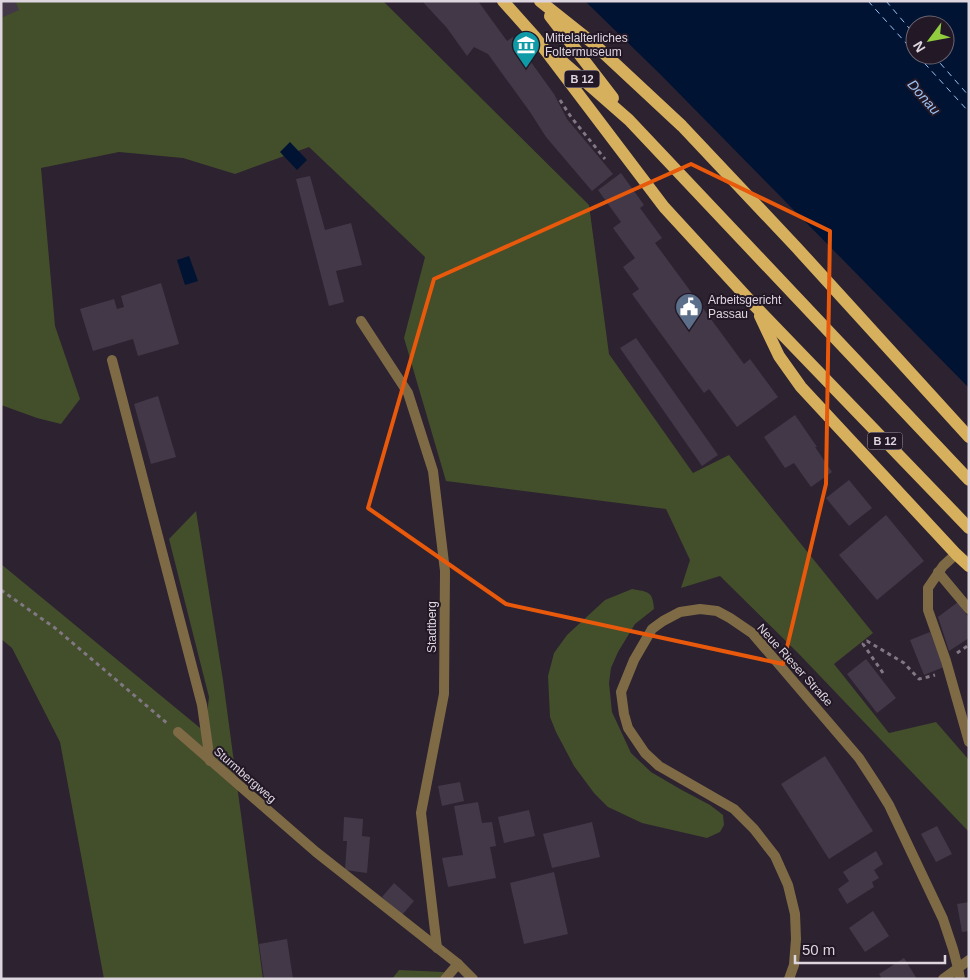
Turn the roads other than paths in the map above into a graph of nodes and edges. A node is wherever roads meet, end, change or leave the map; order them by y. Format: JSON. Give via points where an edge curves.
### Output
{"nodes":[{"id":1,"x":503,"y":1,"type":"edge"},
{"id":2,"x":540,"y":1,"type":"edge"},
{"id":3,"x":536,"y":38,"type":"junction"},
{"id":4,"x":629,"y":120,"type":"junction"},
{"id":5,"x":754,"y":305,"type":"junction"},
{"id":6,"x":361,"y":321,"type":"dead end"},
{"id":7,"x":112,"y":360,"type":"dead end"},
{"id":8,"x":969,"y":437,"type":"edge"},
{"id":9,"x":969,"y":480,"type":"edge"},
{"id":10,"x":969,"y":528,"type":"edge"},
{"id":11,"x":956,"y":554,"type":"junction"},
{"id":12,"x":969,"y":566,"type":"edge"},
{"id":13,"x":938,"y":572,"type":"junction"},
{"id":14,"x":969,"y":609,"type":"edge"},
{"id":15,"x":178,"y":732,"type":"road end"},
{"id":16,"x":969,"y":742,"type":"edge"},
{"id":17,"x":210,"y":761,"type":"junction"},
{"id":18,"x":437,"y":948,"type":"junction"},
{"id":19,"x":969,"y":960,"type":"edge"},
{"id":20,"x":458,"y":964,"type":"junction"},
{"id":21,"x":958,"y":968,"type":"junction"},
{"id":22,"x":446,"y":979,"type":"edge"},
{"id":23,"x":472,"y":979,"type":"edge"},
{"id":24,"x":789,"y":979,"type":"edge"},
{"id":25,"x":943,"y":979,"type":"edge"},
{"id":26,"x":960,"y":979,"type":"edge"}],
"edges":[{"from":1,"to":3,"type":"main road","number":"B 12"},
{"from":2,"to":4,"type":"main road","number":"B 12"},
{"from":2,"to":8,"type":"main road","via":[[594,44],[682,126]]},
{"from":3,"to":4,"type":"main road","number":"B 12"},
{"from":3,"to":5,"type":"main road","via":[[664,207]]},
{"from":4,"to":9,"type":"main road","number":"B 12"},
{"from":5,"to":10,"type":"main road","number":"B 12"},
{"from":5,"to":11,"type":"main road","number":"B 12","via":[[779,356],[804,391]]},
{"from":6,"to":18,"type":"street","name":"Stadtberg","via":[[408,393],[433,471],[445,571],[444,694],[422,813]]},
{"from":7,"to":17,"type":"street","via":[[202,705]]},
{"from":11,"to":12,"type":"main road","number":"B 12"},
{"from":11,"to":13,"type":"street"},
{"from":13,"to":14,"type":"street"},
{"from":13,"to":16,"type":"street","via":[[928,588],[928,610]]},
{"from":15,"to":17,"type":"street","name":"Sturmbergweg"},
{"from":17,"to":18,"type":"street","name":"Sturmbergweg","via":[[316,852]]},
{"from":18,"to":20,"type":"street","name":"Sturmbergweg"},
{"from":19,"to":21,"type":"street"},
{"from":20,"to":22,"type":"street"},
{"from":20,"to":23,"type":"street","name":"Sturmbergweg"},
{"from":21,"to":24,"type":"street","name":"Neue Rieser Straße","via":[[942,918],[889,806],[859,758],[752,633],[717,611],[680,612],[652,630],[634,660],[621,692],[628,728],[645,753],[659,766],[734,809],[775,856],[788,885],[795,914],[794,965]]},
{"from":21,"to":25,"type":"street"},
{"from":21,"to":26,"type":"street","name":"Neue Rieser Straße"}]}
